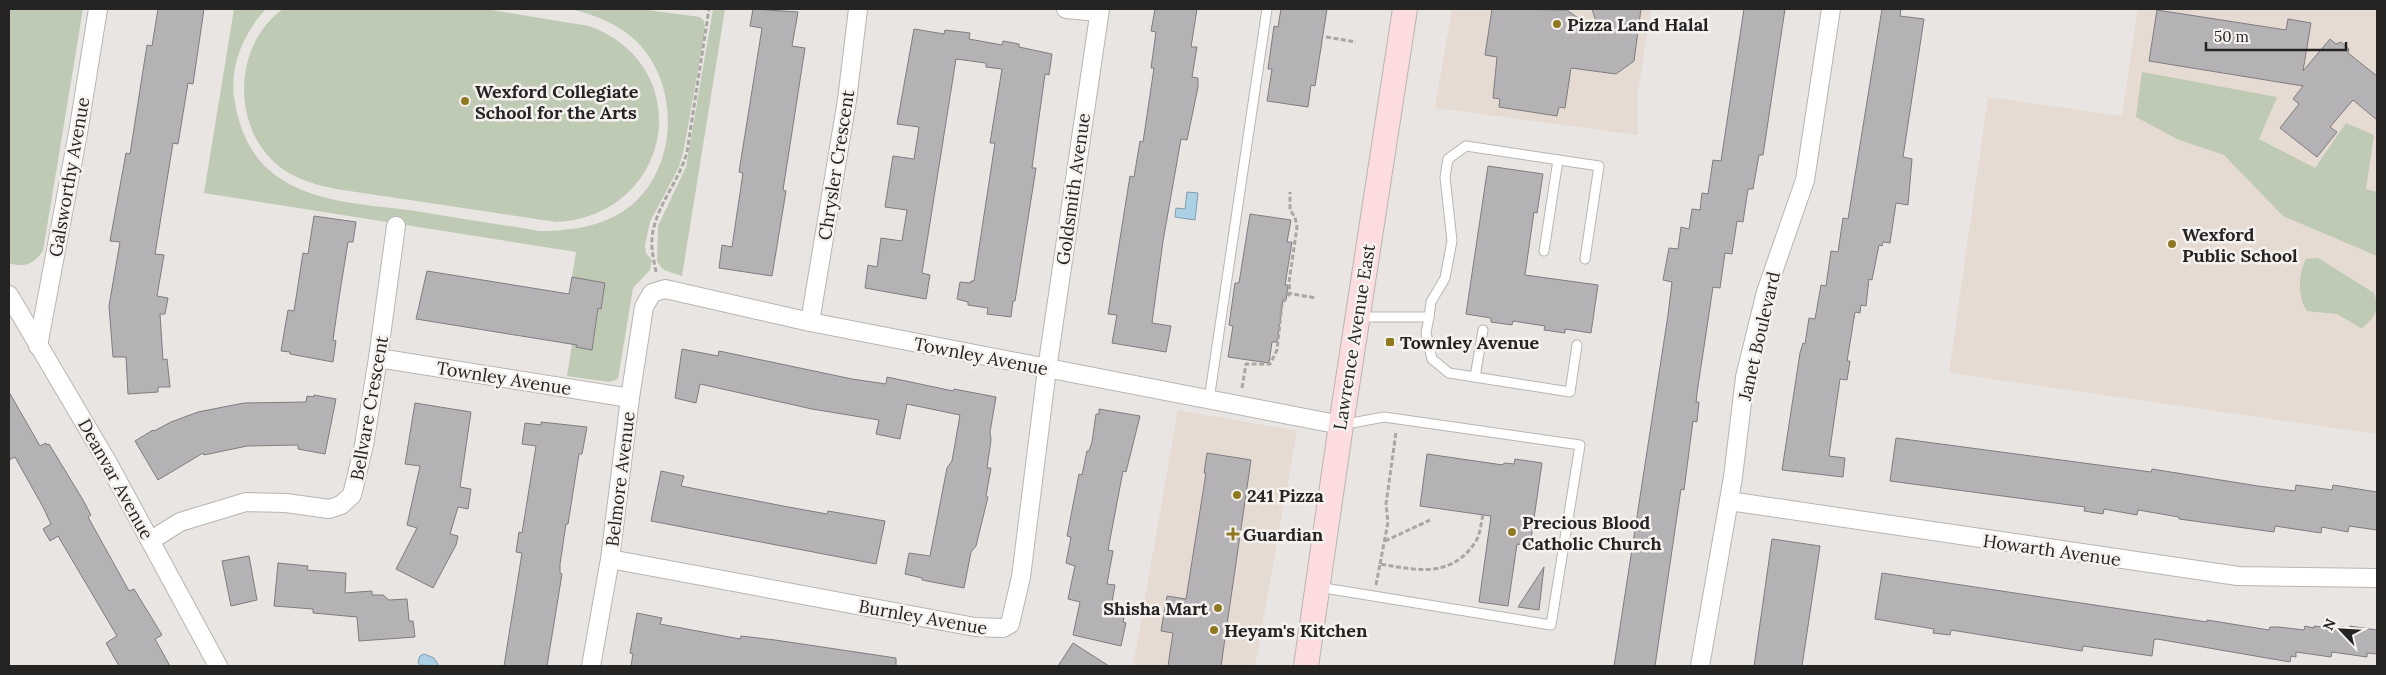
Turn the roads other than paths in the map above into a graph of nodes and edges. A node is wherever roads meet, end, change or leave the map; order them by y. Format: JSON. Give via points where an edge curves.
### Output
{"nodes":[{"id":1,"x":98,"y":9,"type":"edge"},
{"id":2,"x":858,"y":9,"type":"edge"},
{"id":3,"x":1066,"y":9,"type":"edge"},
{"id":4,"x":1267,"y":9,"type":"edge"},
{"id":5,"x":1405,"y":9,"type":"edge"},
{"id":6,"x":1830,"y":9,"type":"edge"},
{"id":7,"x":1100,"y":11,"type":"edge"},
{"id":8,"x":1558,"y":160,"type":"junction"},
{"id":9,"x":396,"y":226,"type":"dead end"},
{"id":10,"x":1544,"y":252,"type":"dead end"},
{"id":11,"x":1585,"y":259,"type":"dead end"},
{"id":12,"x":652,"y":293,"type":"joint"},
{"id":13,"x":9,"y":294,"type":"edge"},
{"id":14,"x":1357,"y":317,"type":"junction"},
{"id":15,"x":1429,"y":317,"type":"junction"},
{"id":16,"x":810,"y":322,"type":"junction"},
{"id":17,"x":1482,"y":330,"type":"dead end"},
{"id":18,"x":1577,"y":345,"type":"dead end"},
{"id":19,"x":38,"y":346,"type":"junction"},
{"id":20,"x":378,"y":358,"type":"junction"},
{"id":21,"x":1047,"y":369,"type":"junction"},
{"id":22,"x":1475,"y":377,"type":"junction"},
{"id":23,"x":630,"y":398,"type":"junction"},
{"id":24,"x":1208,"y":400,"type":"junction"},
{"id":25,"x":1340,"y":425,"type":"junction"},
{"id":26,"x":1729,"y":502,"type":"junction"},
{"id":27,"x":150,"y":541,"type":"junction"},
{"id":28,"x":610,"y":559,"type":"junction"},
{"id":29,"x":2377,"y":578,"type":"edge"},
{"id":30,"x":1317,"y":587,"type":"junction"},
{"id":31,"x":218,"y":666,"type":"edge"},
{"id":32,"x":591,"y":666,"type":"edge"},
{"id":33,"x":1306,"y":666,"type":"edge"},
{"id":34,"x":1700,"y":666,"type":"edge"}],
"edges":[{"from":1,"to":19,"type":"street","name":"Galsworthy Avenue"},
{"from":2,"to":16,"type":"street","name":"Chrysler Crescent","via":[[848,100]]},
{"from":3,"to":7,"type":"street"},
{"from":4,"to":24,"type":"lane"},
{"from":5,"to":14,"type":"main road","name":"Lawrence Avenue East"},
{"from":6,"to":26,"type":"street","name":"Janet Boulevard","via":[[1805,180],[1766,292],[1745,377]]},
{"from":7,"to":21,"type":"street","name":"Goldsmith Avenue"},
{"from":8,"to":10,"type":"lane"},
{"from":8,"to":11,"type":"lane","via":[[1599,166]]},
{"from":8,"to":15,"type":"lane","via":[[1466,146],[1448,159],[1445,177],[1452,241],[1446,278],[1431,302]]},
{"from":9,"to":20,"type":"street","name":"Bellvare Crescent"},
{"from":12,"to":16,"type":"street","name":"Townley Avenue","via":[[665,289]]},
{"from":12,"to":23,"type":"street","name":"Belmore Avenue","via":[[644,307]]},
{"from":13,"to":19,"type":"street","name":"Deanvar Avenue"},
{"from":14,"to":15,"type":"lane"},
{"from":14,"to":25,"type":"main road","name":"Lawrence Avenue East"},
{"from":15,"to":22,"type":"lane","via":[[1426,333],[1432,359],[1449,373]]},
{"from":16,"to":21,"type":"street","name":"Townley Avenue"},
{"from":17,"to":22,"type":"lane"},
{"from":18,"to":22,"type":"lane","via":[[1570,392]]},
{"from":19,"to":27,"type":"street","name":"Deanvar Avenue","via":[[108,462]]},
{"from":20,"to":23,"type":"street","name":"Townley Avenue"},
{"from":20,"to":27,"type":"street","name":"Bellvare Crescent","via":[[355,487],[346,501],[329,508],[246,502],[180,522]]},
{"from":21,"to":24,"type":"street","name":"Townley Avenue"},
{"from":21,"to":28,"type":"street","name":"Burnley Avenue","via":[[1021,578],[1013,618],[1004,628],[975,627]]},
{"from":23,"to":28,"type":"street","name":"Belmore Avenue"},
{"from":24,"to":25,"type":"street","name":"Townley Avenue"},
{"from":25,"to":30,"type":"main road","name":"Lawrence Avenue East"},
{"from":25,"to":30,"type":"lane","via":[[1398,419],[1580,445],[1551,625]]},
{"from":26,"to":29,"type":"street","name":"Howarth Avenue","via":[[2238,576]]},
{"from":26,"to":34,"type":"street","name":"Janet Boulevard"},
{"from":27,"to":31,"type":"street","name":"Deanvar Avenue"},
{"from":28,"to":32,"type":"street","name":"Belmore Avenue"},
{"from":30,"to":33,"type":"main road","name":"Lawrence Avenue East"}]}
